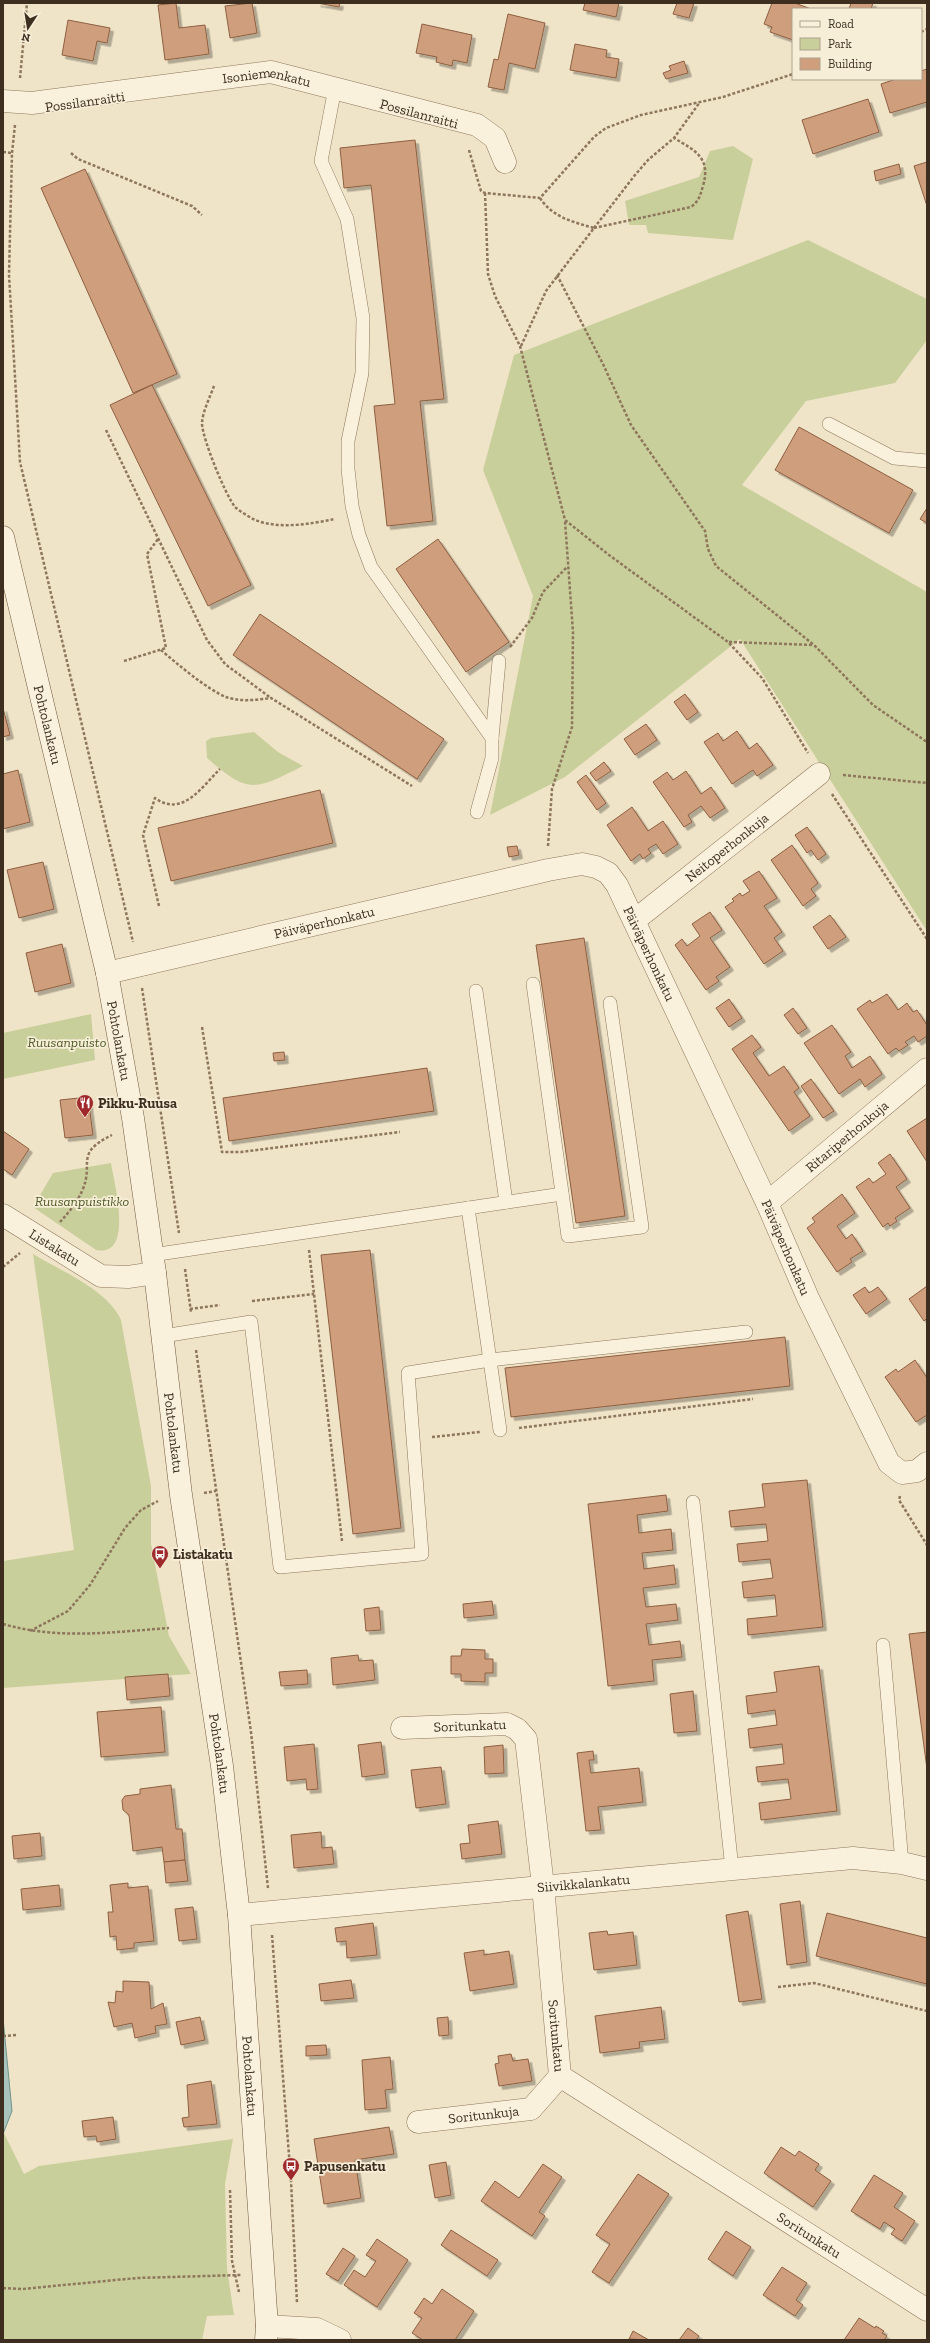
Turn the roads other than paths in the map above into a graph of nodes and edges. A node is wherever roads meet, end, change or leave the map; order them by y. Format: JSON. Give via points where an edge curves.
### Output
{"nodes":[{"id":1,"x":335,"y":88,"type":"junction"},
{"id":2,"x":3,"y":101,"type":"edge"},
{"id":3,"x":505,"y":162,"type":"dead end"},
{"id":4,"x":830,"y":424,"type":"dead end"},
{"id":5,"x":927,"y":461,"type":"edge"},
{"id":6,"x":3,"y":537,"type":"edge"},
{"id":7,"x":499,"y":661,"type":"road end"},
{"id":8,"x":492,"y":738,"type":"junction"},
{"id":9,"x":818,"y":774,"type":"road end"},
{"id":10,"x":477,"y":812,"type":"dead end"},
{"id":11,"x":635,"y":920,"type":"junction"},
{"id":12,"x":107,"y":973,"type":"junction"},
{"id":13,"x":533,"y":984,"type":"dead end"},
{"id":14,"x":476,"y":992,"type":"dead end"},
{"id":15,"x":610,"y":1003,"type":"dead end"},
{"id":16,"x":927,"y":1069,"type":"edge"},
{"id":17,"x":562,"y":1194,"type":"junction"},
{"id":18,"x":506,"y":1202,"type":"junction"},
{"id":19,"x":767,"y":1203,"type":"junction"},
{"id":20,"x":468,"y":1208,"type":"junction"},
{"id":21,"x":3,"y":1215,"type":"edge"},
{"id":22,"x":154,"y":1264,"type":"junction"},
{"id":23,"x":746,"y":1332,"type":"dead end"},
{"id":24,"x":163,"y":1336,"type":"junction"},
{"id":25,"x":490,"y":1360,"type":"junction"},
{"id":26,"x":500,"y":1430,"type":"road end"},
{"id":27,"x":927,"y":1463,"type":"edge"},
{"id":28,"x":693,"y":1502,"type":"dead end"},
{"id":29,"x":883,"y":1645,"type":"dead end"},
{"id":30,"x":402,"y":1728,"type":"dead end"},
{"id":31,"x":902,"y":1863,"type":"junction"},
{"id":32,"x":732,"y":1869,"type":"junction"},
{"id":33,"x":927,"y":1869,"type":"edge"},
{"id":34,"x":543,"y":1886,"type":"junction"},
{"id":35,"x":239,"y":1915,"type":"junction"},
{"id":36,"x":560,"y":2076,"type":"junction"},
{"id":37,"x":418,"y":2122,"type":"dead end"},
{"id":38,"x":927,"y":2310,"type":"edge"},
{"id":39,"x":266,"y":2333,"type":"edge"},
{"id":40,"x":340,"y":2340,"type":"edge"}],
"edges":[{"from":1,"to":2,"type":"street","name":"Isoniemenkatu","via":[[270,72],[32,103]]},
{"from":1,"to":3,"type":"street","name":"Isoniemenkatu","via":[[477,125],[495,138]]},
{"from":1,"to":8,"type":"lane","via":[[321,161],[347,219],[363,318],[362,373],[348,441],[348,469],[358,535],[371,567]]},
{"from":4,"to":5,"type":"lane","via":[[894,458]]},
{"from":6,"to":12,"type":"street","name":"Pohtolankatu"},
{"from":7,"to":8,"type":"lane"},
{"from":8,"to":10,"type":"lane","via":[[492,758]]},
{"from":9,"to":11,"type":"street","name":"Neitoperhonkuja"},
{"from":11,"to":12,"type":"street","name":"Päiväperhonkatu","via":[[608,873],[582,864]]},
{"from":11,"to":19,"type":"street","name":"Päiväperhonkatu"},
{"from":12,"to":22,"type":"street","name":"Pohtolankatu","via":[[133,1118]]},
{"from":13,"to":17,"type":"lane"},
{"from":14,"to":18,"type":"lane"},
{"from":15,"to":17,"type":"lane","via":[[642,1227],[568,1236]]},
{"from":16,"to":19,"type":"street","name":"Ritariperhonkuja"},
{"from":17,"to":18,"type":"lane"},
{"from":18,"to":20,"type":"lane"},
{"from":19,"to":27,"type":"street","name":"Päiväperhonkatu","via":[[808,1298],[889,1463],[902,1473],[917,1471]]},
{"from":20,"to":22,"type":"lane","via":[[307,1232]]},
{"from":20,"to":25,"type":"lane"},
{"from":21,"to":22,"type":"street","name":"Listakatu","via":[[101,1276],[128,1277]]},
{"from":22,"to":24,"type":"street","name":"Pohtolankatu"},
{"from":23,"to":25,"type":"lane"},
{"from":24,"to":25,"type":"lane","via":[[251,1322],[280,1567],[422,1554],[408,1373]]},
{"from":24,"to":35,"type":"street","name":"Pohtolankatu","via":[[182,1495],[222,1766]]},
{"from":25,"to":26,"type":"lane"},
{"from":28,"to":32,"type":"lane"},
{"from":29,"to":31,"type":"lane"},
{"from":30,"to":34,"type":"street","name":"Soritunkatu","via":[[506,1724],[517,1729],[526,1739]]},
{"from":31,"to":32,"type":"street","name":"Siivikkalankatu","via":[[853,1858]]},
{"from":31,"to":33,"type":"street","name":"Siivikkalankatu"},
{"from":32,"to":34,"type":"street","name":"Siivikkalankatu"},
{"from":34,"to":35,"type":"street","name":"Siivikkalankatu"},
{"from":34,"to":36,"type":"street","name":"Soritunkatu"},
{"from":35,"to":39,"type":"street","name":"Pohtolankatu"},
{"from":36,"to":37,"type":"street","name":"Soritunkuja","via":[[531,2109]]},
{"from":36,"to":38,"type":"street","name":"Soritunkatu"},
{"from":39,"to":40,"type":"street","via":[[317,2329]]}]}
